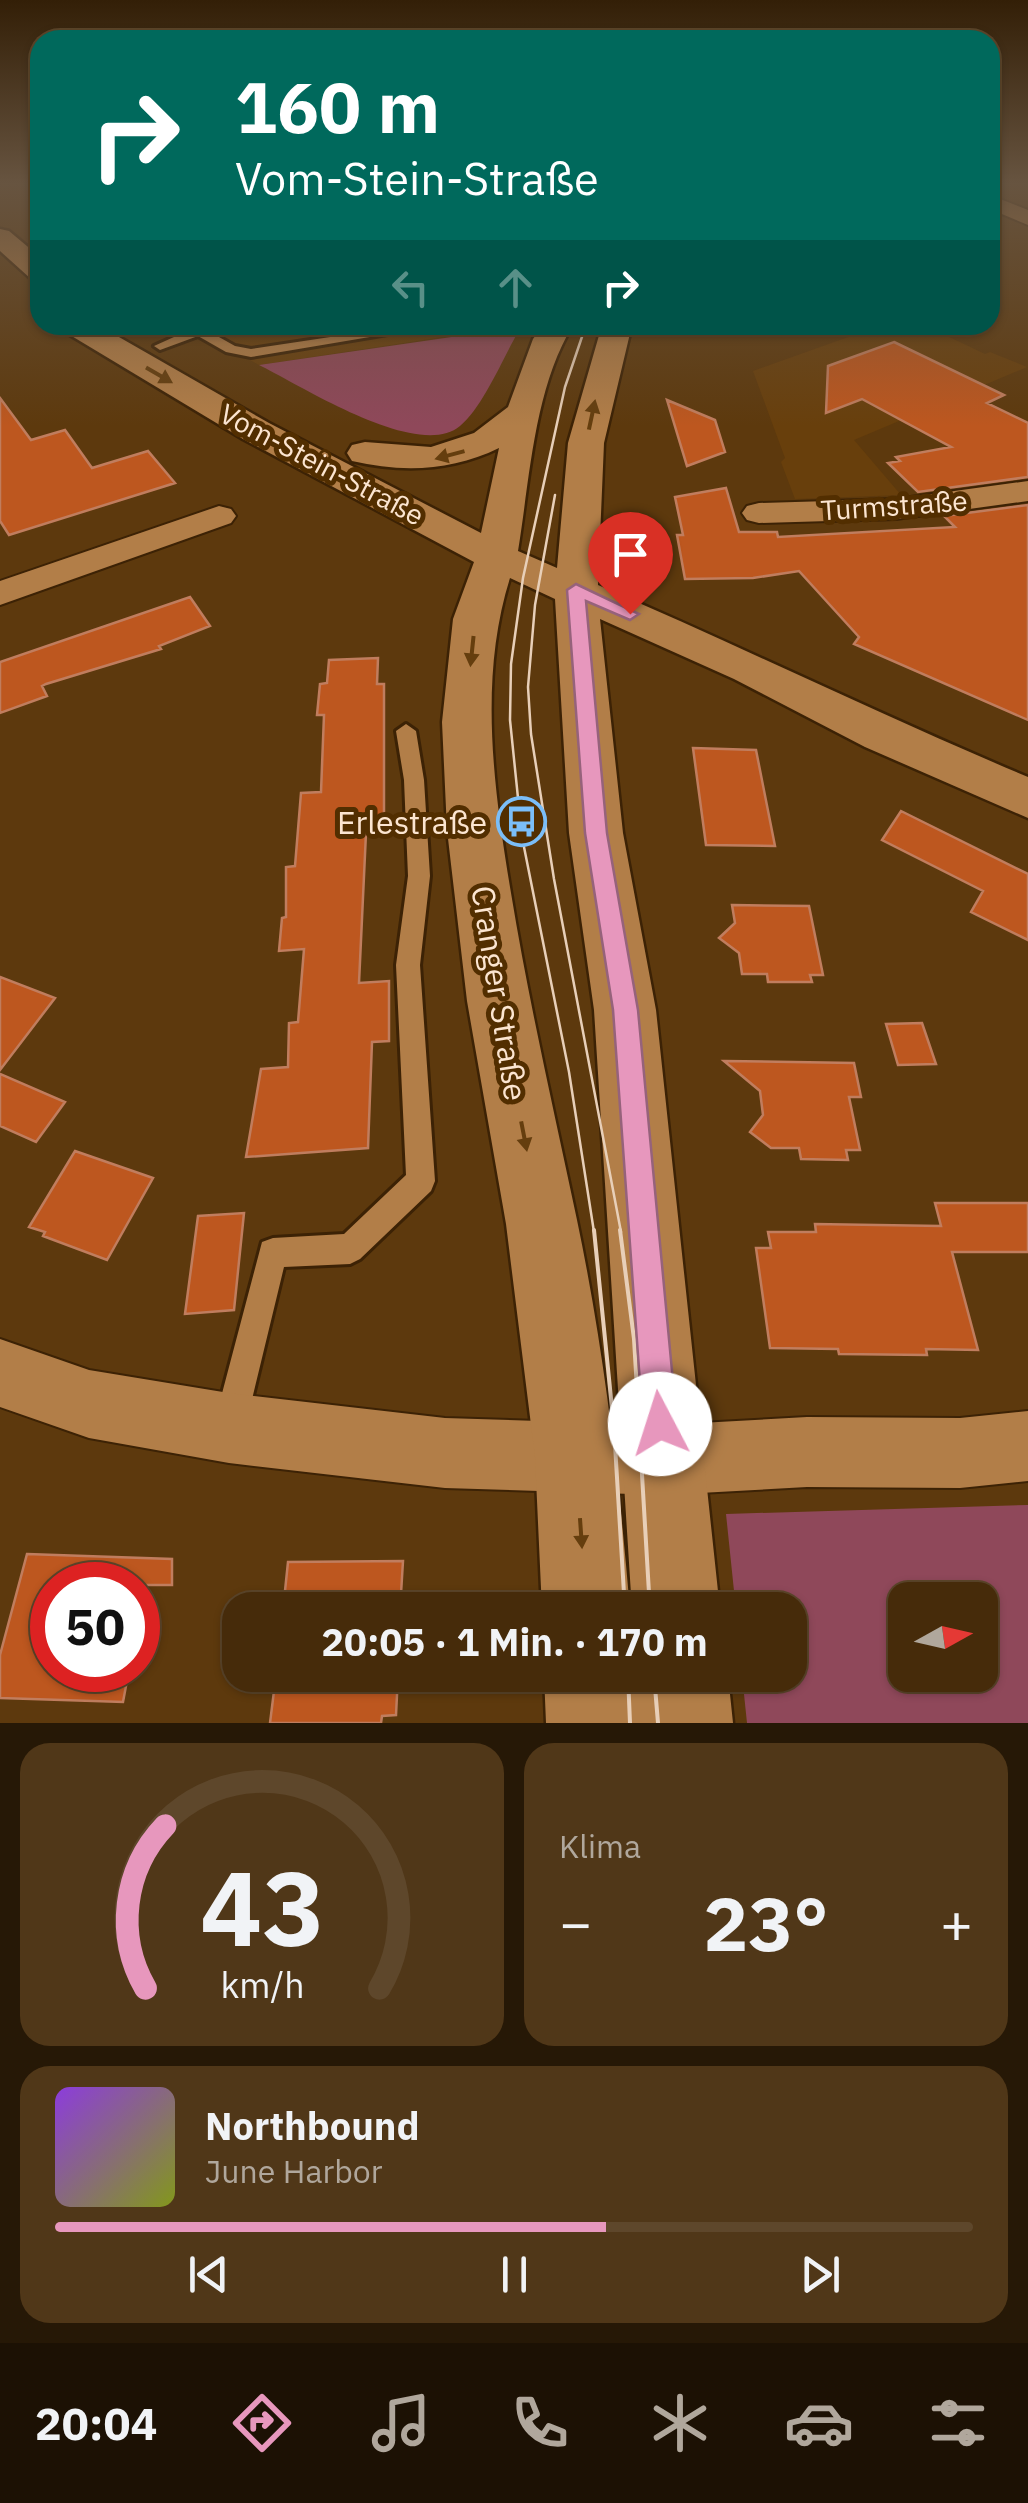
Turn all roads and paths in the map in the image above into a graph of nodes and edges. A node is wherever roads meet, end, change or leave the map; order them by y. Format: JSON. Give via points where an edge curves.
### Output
{"nodes":[{"id":1,"x":0,"y":273,"type":"edge"},
{"id":2,"x":30,"y":295,"type":"edge"},
{"id":3,"x":93,"y":335,"type":"edge"},
{"id":4,"x":143,"y":335,"type":"edge"},
{"id":5,"x":188,"y":335,"type":"edge"},
{"id":6,"x":205,"y":335,"type":"edge"},
{"id":7,"x":369,"y":335,"type":"edge"},
{"id":8,"x":552,"y":335,"type":"edge"},
{"id":9,"x":613,"y":335,"type":"edge"},
{"id":10,"x":160,"y":346,"type":"junction"},
{"id":11,"x":524,"y":412,"type":"junction"},
{"id":12,"x":365,"y":453,"type":"junction"},
{"id":13,"x":1028,"y":491,"type":"edge"},
{"id":14,"x":759,"y":512,"type":"dead end"},
{"id":15,"x":219,"y":516,"type":"dead end"},
{"id":16,"x":499,"y":541,"type":"junction"},
{"id":17,"x":576,"y":590,"type":"junction"},
{"id":18,"x":0,"y":594,"type":"edge"},
{"id":19,"x":406,"y":731,"type":"dead end"},
{"id":20,"x":1028,"y":800,"type":"edge"},
{"id":21,"x":0,"y":1372,"type":"edge"},
{"id":22,"x":229,"y":1428,"type":"junction"},
{"id":23,"x":1028,"y":1446,"type":"edge"},
{"id":24,"x":576,"y":1456,"type":"junction"},
{"id":25,"x":663,"y":1460,"type":"junction"},
{"id":26,"x":585,"y":1592,"type":"edge"},
{"id":27,"x":674,"y":1592,"type":"edge"},
{"id":28,"x":591,"y":1692,"type":"edge"},
{"id":29,"x":683,"y":1692,"type":"edge"},
{"id":30,"x":592,"y":1723,"type":"edge"},
{"id":31,"x":686,"y":1723,"type":"edge"}],
"edges":[{"from":1,"to":2,"type":"main road"},
{"from":3,"to":16,"type":"main road","name":"Vom-Stein-Straße","one_way":true,"via":[[256,431]]},
{"from":4,"to":10,"type":"main road","name":"Vom-Stein-Straße"},
{"from":5,"to":10,"type":"lane"},
{"from":6,"to":7,"type":"lane","via":[[251,353]]},
{"from":8,"to":11,"type":"main road","name":"Cranger Straße"},
{"from":17,"to":9,"type":"main road","one_way":true,"via":[[586,443]]},
{"from":10,"to":12,"type":"main road","name":"Vom-Stein-Straße"},
{"from":11,"to":12,"type":"main road","one_way":true,"via":[[488,440],[442,458]]},
{"from":11,"to":16,"type":"main road","name":"Cranger Straße"},
{"from":12,"to":16,"type":"main road","name":"Vom-Stein-Straße"},
{"from":13,"to":14,"type":"street","name":"Turmstraße","via":[[911,507]]},
{"from":15,"to":18,"type":"street"},
{"from":16,"to":17,"type":"main road","name":"Vom-Stein-Straße"},
{"from":16,"to":24,"type":"main road","name":"Cranger Straße","one_way":true,"via":[[471,654],[466,722],[474,830]]},
{"from":17,"to":20,"type":"main road","name":"Vom-Stein-Straße"},
{"from":17,"to":25,"type":"main road","via":[[596,833],[626,1010]]},
{"from":19,"to":22,"type":"lane","via":[[419,876],[408,965],[420,1181],[350,1249],[273,1253]]},
{"from":21,"to":22,"type":"street","via":[[89,1404]]},
{"from":22,"to":24,"type":"street","via":[[445,1453]]},
{"from":23,"to":25,"type":"street"},
{"from":24,"to":25,"type":"street"},
{"from":24,"to":26,"type":"main road","name":"Cranger Straße","one_way":true},
{"from":25,"to":27,"type":"main road"},
{"from":28,"to":30,"type":"main road"},
{"from":29,"to":31,"type":"main road"}]}
